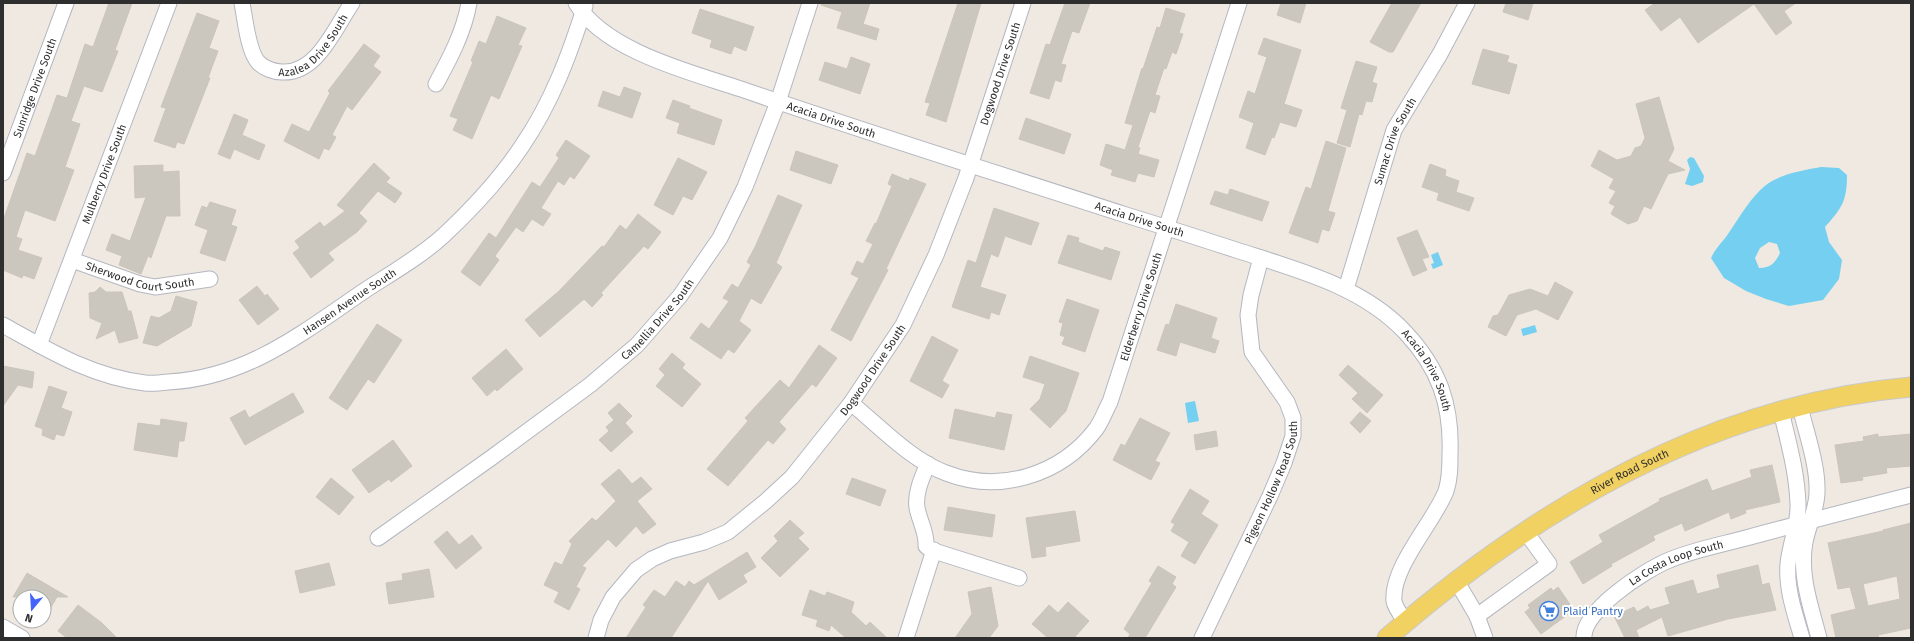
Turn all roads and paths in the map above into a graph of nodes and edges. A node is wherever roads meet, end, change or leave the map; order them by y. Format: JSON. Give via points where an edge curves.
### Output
{"nodes":[{"id":1,"x":66,"y":3,"type":"edge"},
{"id":2,"x":169,"y":3,"type":"edge"},
{"id":3,"x":242,"y":3,"type":"edge"},
{"id":4,"x":352,"y":3,"type":"edge"},
{"id":5,"x":469,"y":3,"type":"edge"},
{"id":6,"x":810,"y":3,"type":"edge"},
{"id":7,"x":1024,"y":3,"type":"edge"},
{"id":8,"x":1240,"y":3,"type":"edge"},
{"id":9,"x":1467,"y":3,"type":"edge"},
{"id":10,"x":581,"y":7,"type":"edge"},
{"id":11,"x":436,"y":84,"type":"dead end"},
{"id":12,"x":778,"y":102,"type":"junction"},
{"id":13,"x":970,"y":165,"type":"junction"},
{"id":14,"x":3,"y":173,"type":"edge"},
{"id":15,"x":1166,"y":227,"type":"junction"},
{"id":16,"x":1262,"y":258,"type":"junction"},
{"id":17,"x":72,"y":260,"type":"junction"},
{"id":18,"x":210,"y":279,"type":"dead end"},
{"id":19,"x":1346,"y":289,"type":"junction"},
{"id":20,"x":3,"y":324,"type":"edge"},
{"id":21,"x":39,"y":345,"type":"junction"},
{"id":22,"x":1911,"y":387,"type":"edge"},
{"id":23,"x":851,"y":403,"type":"junction"},
{"id":24,"x":1800,"y":406,"type":"junction"},
{"id":25,"x":1781,"y":411,"type":"junction"},
{"id":26,"x":928,"y":464,"type":"junction"},
{"id":27,"x":1911,"y":494,"type":"edge"},
{"id":28,"x":1803,"y":523,"type":"junction"},
{"id":29,"x":1525,"y":531,"type":"junction"},
{"id":30,"x":378,"y":538,"type":"dead end"},
{"id":31,"x":934,"y":550,"type":"junction"},
{"id":32,"x":1019,"y":578,"type":"dead end"},
{"id":33,"x":1457,"y":582,"type":"junction"},
{"id":34,"x":1477,"y":616,"type":"junction"},
{"id":35,"x":1406,"y":622,"type":"junction"},
{"id":36,"x":3,"y":627,"type":"edge"},
{"id":37,"x":22,"y":638,"type":"edge"},
{"id":38,"x":596,"y":638,"type":"edge"},
{"id":39,"x":906,"y":638,"type":"edge"},
{"id":40,"x":1202,"y":638,"type":"edge"},
{"id":41,"x":1387,"y":638,"type":"edge"},
{"id":42,"x":1485,"y":638,"type":"edge"},
{"id":43,"x":1584,"y":638,"type":"edge"},
{"id":44,"x":1802,"y":638,"type":"edge"},
{"id":45,"x":1819,"y":638,"type":"edge"}],
"edges":[{"from":1,"to":14,"type":"street","name":"Sunridge Drive South"},
{"from":2,"to":17,"type":"street","name":"Mulberry Drive South"},
{"from":3,"to":4,"type":"street","name":"Azalea Drive South","via":[[257,62],[277,72],[294,72],[312,63]]},
{"from":5,"to":11,"type":"street","via":[[453,53]]},
{"from":6,"to":12,"type":"street","name":"Camellia Drive South"},
{"from":7,"to":13,"type":"street","name":"Dogwood Drive South"},
{"from":8,"to":15,"type":"street","name":"Elderberry Drive South"},
{"from":9,"to":19,"type":"street","name":"Sumac Drive South","via":[[1440,54],[1394,130]]},
{"from":10,"to":12,"type":"street","name":"Acacia Drive South","via":[[615,40],[653,59]]},
{"from":10,"to":21,"type":"street","name":"Hansen Avenue South","via":[[564,68],[547,105],[522,146],[486,191],[442,237],[264,357],[228,372],[193,381],[146,384],[108,376],[76,365]]},
{"from":12,"to":13,"type":"street","name":"Acacia Drive South"},
{"from":12,"to":30,"type":"street","name":"Camellia Drive South","via":[[745,187],[720,238],[680,296],[636,345],[590,385]]},
{"from":13,"to":15,"type":"street","name":"Acacia Drive South"},
{"from":13,"to":23,"type":"street","name":"Dogwood Drive South","via":[[936,255],[903,325]]},
{"from":15,"to":16,"type":"street","name":"Acacia Drive South"},
{"from":15,"to":26,"type":"street","name":"Elderberry Drive South","via":[[1110,402],[1096,428],[1084,442],[1069,456],[1043,471],[1011,481],[985,482],[968,479],[945,473]]},
{"from":16,"to":19,"type":"street","name":"Acacia Drive South"},
{"from":16,"to":40,"type":"street","name":"Pigeon Hollow Road South","via":[[1248,315],[1252,352],[1287,402],[1293,418],[1293,436],[1273,489]]},
{"from":17,"to":18,"type":"street","name":"Sherwood Court South","via":[[155,287]]},
{"from":17,"to":21,"type":"street","name":"Mulberry Drive South"},
{"from":19,"to":35,"type":"street","name":"Acacia Drive South","via":[[1368,301],[1406,332],[1434,368],[1450,415],[1449,475],[1446,490],[1400,572],[1396,586],[1394,603]]},
{"from":20,"to":21,"type":"street","name":"Hansen Avenue South"},
{"from":22,"to":24,"type":"main road","name":"River Road South"},
{"from":23,"to":26,"type":"street","name":"Elderberry Drive South"},
{"from":23,"to":38,"type":"street","name":"Dogwood Drive South","via":[[792,477],[728,532],[704,542],[670,551],[636,570],[613,596],[601,620]]},
{"from":24,"to":25,"type":"main road","name":"River Road South"},
{"from":24,"to":28,"type":"street","via":[[1818,490],[1817,500]]},
{"from":25,"to":28,"type":"street","via":[[1793,459],[1798,509]]},
{"from":25,"to":29,"type":"main road","name":"River Road South","via":[[1677,447],[1600,485]]},
{"from":26,"to":31,"type":"street","via":[[917,499],[917,511],[925,534],[926,546]]},
{"from":27,"to":28,"type":"street","name":"La Costa Loop South"},
{"from":28,"to":43,"type":"street","name":"La Costa Loop South","via":[[1669,560],[1651,568],[1632,580],[1589,620],[1584,630]]},
{"from":28,"to":44,"type":"street","via":[[1789,559],[1788,580]]},
{"from":28,"to":45,"type":"street","via":[[1807,596]]},
{"from":29,"to":33,"type":"main road","name":"River Road South"},
{"from":29,"to":34,"type":"street","via":[[1549,564]]},
{"from":31,"to":32,"type":"street"},
{"from":31,"to":39,"type":"street"},
{"from":33,"to":34,"type":"street"},
{"from":33,"to":35,"type":"main road","name":"River Road South"},
{"from":34,"to":42,"type":"street"},
{"from":35,"to":41,"type":"main road","name":"River Road South"},
{"from":36,"to":37,"type":"street"}]}
